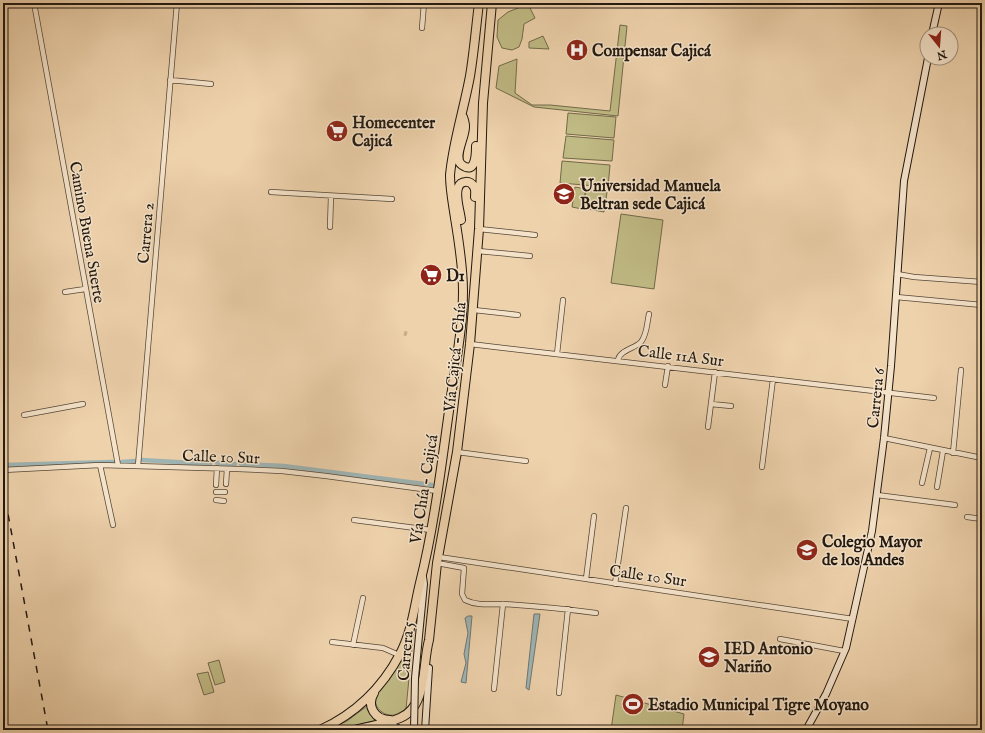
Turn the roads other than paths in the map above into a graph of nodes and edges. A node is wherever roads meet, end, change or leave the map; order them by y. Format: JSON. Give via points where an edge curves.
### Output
{"nodes":[{"id":1,"x":34,"y":3,"type":"edge"},
{"id":2,"x":177,"y":3,"type":"edge"},
{"id":3,"x":424,"y":3,"type":"edge"},
{"id":4,"x":479,"y":3,"type":"edge"},
{"id":5,"x":492,"y":3,"type":"edge"},
{"id":6,"x":939,"y":3,"type":"edge"},
{"id":7,"x":934,"y":26,"type":"edge"},
{"id":8,"x":422,"y":28,"type":"dead end"},
{"id":9,"x":486,"y":66,"type":"junction"},
{"id":10,"x":926,"y":66,"type":"edge"},
{"id":11,"x":170,"y":80,"type":"junction"},
{"id":12,"x":211,"y":84,"type":"dead end"},
{"id":13,"x":462,"y":114,"type":"junction"},
{"id":14,"x":271,"y":192,"type":"dead end"},
{"id":15,"x":331,"y":196,"type":"junction"},
{"id":16,"x":392,"y":199,"type":"dead end"},
{"id":17,"x":479,"y":226,"type":"junction"},
{"id":18,"x":330,"y":227,"type":"dead end"},
{"id":19,"x":535,"y":235,"type":"dead end"},
{"id":20,"x":458,"y":239,"type":"junction"},
{"id":21,"x":478,"y":251,"type":"junction"},
{"id":22,"x":530,"y":256,"type":"dead end"},
{"id":23,"x":897,"y":274,"type":"junction"},
{"id":24,"x":982,"y":282,"type":"edge"},
{"id":25,"x":85,"y":289,"type":"junction"},
{"id":26,"x":66,"y":292,"type":"dead end"},
{"id":27,"x":896,"y":297,"type":"junction"},
{"id":28,"x":562,"y":300,"type":"dead end"},
{"id":29,"x":982,"y":305,"type":"edge"},
{"id":30,"x":474,"y":310,"type":"junction"},
{"id":31,"x":649,"y":314,"type":"dead end"},
{"id":32,"x":518,"y":315,"type":"dead end"},
{"id":33,"x":470,"y":344,"type":"junction"},
{"id":34,"x":557,"y":354,"type":"junction"},
{"id":35,"x":618,"y":360,"type":"junction"},
{"id":36,"x":668,"y":366,"type":"junction"},
{"id":37,"x":961,"y":370,"type":"dead end"},
{"id":38,"x":715,"y":372,"type":"junction"},
{"id":39,"x":773,"y":379,"type":"junction"},
{"id":40,"x":664,"y":385,"type":"dead end"},
{"id":41,"x":888,"y":393,"type":"junction"},
{"id":42,"x":934,"y":398,"type":"dead end"},
{"id":43,"x":83,"y":404,"type":"dead end"},
{"id":44,"x":711,"y":404,"type":"junction"},
{"id":45,"x":731,"y":406,"type":"dead end"},
{"id":46,"x":24,"y":415,"type":"dead end"},
{"id":47,"x":708,"y":427,"type":"dead end"},
{"id":48,"x":884,"y":438,"type":"junction"},
{"id":49,"x":930,"y":448,"type":"junction"},
{"id":50,"x":943,"y":451,"type":"junction"},
{"id":51,"x":457,"y":452,"type":"junction"},
{"id":52,"x":953,"y":453,"type":"junction"},
{"id":53,"x":982,"y":458,"type":"edge"},
{"id":54,"x":526,"y":461,"type":"dead end"},
{"id":55,"x":100,"y":465,"type":"junction"},
{"id":56,"x":118,"y":465,"type":"junction"},
{"id":57,"x":138,"y":466,"type":"junction"},
{"id":58,"x":762,"y":467,"type":"dead end"},
{"id":59,"x":217,"y":468,"type":"junction"},
{"id":60,"x":227,"y":469,"type":"junction"},
{"id":61,"x":3,"y":470,"type":"edge"},
{"id":62,"x":922,"y":483,"type":"dead end"},
{"id":63,"x":937,"y":487,"type":"dead end"},
{"id":64,"x":437,"y":491,"type":"junction"},
{"id":65,"x":216,"y":492,"type":"dead end"},
{"id":66,"x":225,"y":492,"type":"dead end"},
{"id":67,"x":877,"y":495,"type":"junction"},
{"id":68,"x":216,"y":500,"type":"dead end"},
{"id":69,"x":224,"y":500,"type":"dead end"},
{"id":70,"x":955,"y":505,"type":"dead end"},
{"id":71,"x":626,"y":508,"type":"dead end"},
{"id":72,"x":594,"y":516,"type":"dead end"},
{"id":73,"x":967,"y":517,"type":"dead end"},
{"id":74,"x":982,"y":519,"type":"edge"},
{"id":75,"x":354,"y":520,"type":"dead end"},
{"id":76,"x":113,"y":525,"type":"dead end"},
{"id":77,"x":431,"y":530,"type":"junction"},
{"id":78,"x":438,"y":560,"type":"junction"},
{"id":79,"x":423,"y":575,"type":"junction"},
{"id":80,"x":586,"y":579,"type":"junction"},
{"id":81,"x":615,"y":584,"type":"junction"},
{"id":82,"x":363,"y":598,"type":"dead end"},
{"id":83,"x":503,"y":604,"type":"junction"},
{"id":84,"x":568,"y":609,"type":"junction"},
{"id":85,"x":596,"y":613,"type":"dead end"},
{"id":86,"x":852,"y":619,"type":"junction"},
{"id":87,"x":780,"y":639,"type":"dead end"},
{"id":88,"x":429,"y":640,"type":"junction"},
{"id":89,"x":332,"y":642,"type":"dead end"},
{"id":90,"x":353,"y":645,"type":"junction"},
{"id":91,"x":844,"y":651,"type":"junction"},
{"id":92,"x":399,"y":656,"type":"junction"},
{"id":93,"x":494,"y":689,"type":"dead end"},
{"id":94,"x":375,"y":690,"type":"junction"},
{"id":95,"x":559,"y":693,"type":"dead end"},
{"id":96,"x":392,"y":720,"type":"junction"},
{"id":97,"x":320,"y":730,"type":"edge"},
{"id":98,"x":355,"y":730,"type":"edge"},
{"id":99,"x":370,"y":730,"type":"edge"},
{"id":100,"x":399,"y":730,"type":"edge"},
{"id":101,"x":414,"y":730,"type":"edge"},
{"id":102,"x":425,"y":730,"type":"edge"},
{"id":103,"x":806,"y":730,"type":"edge"}],
"edges":[{"from":1,"to":25,"type":"street","name":"Camino Buena Suerte"},
{"from":2,"to":11,"type":"street","name":"Carrera 2"},
{"from":3,"to":8,"type":"street"},
{"from":4,"to":13,"type":"highway","name":"Vía Chía - Cajicá","via":[[470,76]]},
{"from":5,"to":9,"type":"highway","name":"Vía Cajicá - Chía"},
{"from":6,"to":7,"type":"main road"},
{"from":9,"to":13,"type":"highway","via":[[480,73],[475,162],[468,167],[460,164],[458,160],[465,127]]},
{"from":9,"to":17,"type":"highway","name":"Vía Cajicá - Chía"},
{"from":10,"to":23,"type":"main road","name":"Carrera 6","via":[[904,181]]},
{"from":11,"to":12,"type":"street"},
{"from":11,"to":57,"type":"street","name":"Carrera 2"},
{"from":13,"to":20,"type":"highway","name":"Vía Chía - Cajicá","via":[[450,178]]},
{"from":14,"to":15,"type":"street"},
{"from":15,"to":16,"type":"street"},
{"from":15,"to":18,"type":"street"},
{"from":17,"to":19,"type":"street"},
{"from":17,"to":20,"type":"highway","via":[[475,217],[474,187],[469,182],[461,183],[457,193],[462,228]]},
{"from":17,"to":21,"type":"highway","name":"Vía Cajicá - Chía"},
{"from":20,"to":64,"type":"highway","name":"Vía Chía - Cajicá","via":[[462,258],[463,294],[455,374]]},
{"from":21,"to":22,"type":"street"},
{"from":21,"to":30,"type":"highway","name":"Vía Cajicá - Chía"},
{"from":23,"to":24,"type":"street"},
{"from":23,"to":27,"type":"main road","name":"Carrera 6"},
{"from":25,"to":26,"type":"street"},
{"from":25,"to":56,"type":"street","name":"Camino Buena Suerte"},
{"from":27,"to":29,"type":"street"},
{"from":27,"to":41,"type":"main road","name":"Carrera 6"},
{"from":28,"to":34,"type":"street"},
{"from":30,"to":32,"type":"street"},
{"from":30,"to":33,"type":"highway","name":"Vía Cajicá - Chía"},
{"from":31,"to":35,"type":"street","via":[[642,341],[621,355]]},
{"from":33,"to":34,"type":"street","name":"Calle 11A Sur"},
{"from":33,"to":51,"type":"highway","name":"Vía Cajicá - Chía"},
{"from":34,"to":35,"type":"street","name":"Calle 11A Sur"},
{"from":35,"to":36,"type":"street","name":"Calle 11A Sur"},
{"from":36,"to":38,"type":"street","name":"Calle 11A Sur"},
{"from":36,"to":40,"type":"street"},
{"from":37,"to":52,"type":"street"},
{"from":38,"to":39,"type":"street","name":"Calle 11A Sur"},
{"from":38,"to":44,"type":"street"},
{"from":39,"to":41,"type":"street","name":"Calle 11A Sur"},
{"from":39,"to":58,"type":"street"},
{"from":41,"to":42,"type":"street","name":"Calle 11A Sur"},
{"from":41,"to":48,"type":"main road","name":"Carrera 6"},
{"from":43,"to":46,"type":"street"},
{"from":44,"to":45,"type":"street"},
{"from":44,"to":47,"type":"street"},
{"from":48,"to":49,"type":"street"},
{"from":48,"to":67,"type":"main road","name":"Carrera 6"},
{"from":49,"to":50,"type":"street"},
{"from":49,"to":62,"type":"street"},
{"from":50,"to":52,"type":"street"},
{"from":50,"to":63,"type":"street"},
{"from":51,"to":54,"type":"street"},
{"from":51,"to":78,"type":"highway","name":"Vía Cajicá - Chía"},
{"from":52,"to":53,"type":"street"},
{"from":55,"to":56,"type":"street","name":"Calle 10 Sur"},
{"from":55,"to":61,"type":"street","name":"Calle 10 Sur"},
{"from":55,"to":76,"type":"street"},
{"from":56,"to":57,"type":"street","name":"Calle 10 Sur"},
{"from":57,"to":59,"type":"street","name":"Calle 10 Sur"},
{"from":59,"to":60,"type":"street","name":"Calle 10 Sur"},
{"from":59,"to":60,"type":"street","via":[[217,482],[226,482]]},
{"from":60,"to":64,"type":"street","name":"Calle 10 Sur","via":[[282,471]]},
{"from":64,"to":77,"type":"highway","name":"Vía Chía - Cajicá"},
{"from":65,"to":66,"type":"street"},
{"from":67,"to":70,"type":"street"},
{"from":67,"to":86,"type":"main road","name":"Carrera 6","via":[[872,530]]},
{"from":68,"to":69,"type":"street"},
{"from":71,"to":81,"type":"street"},
{"from":72,"to":80,"type":"street"},
{"from":73,"to":74,"type":"street"},
{"from":75,"to":77,"type":"street"},
{"from":77,"to":79,"type":"highway","name":"Vía Chía - Cajicá"},
{"from":78,"to":80,"type":"street","name":"Calle 10 Sur"},
{"from":78,"to":83,"type":"street","via":[[464,568],[464,600],[472,604]]},
{"from":78,"to":88,"type":"highway","name":"Vía Cajicá - Chía"},
{"from":79,"to":92,"type":"highway","name":"Vía Chía - Cajicá","via":[[413,620]]},
{"from":79,"to":101,"type":"main road","name":"Carrera 5","bridge":true,"via":[[415,678]]},
{"from":80,"to":81,"type":"street","name":"Calle 10 Sur"},
{"from":81,"to":86,"type":"street","name":"Calle 10 Sur"},
{"from":82,"to":90,"type":"street"},
{"from":83,"to":84,"type":"street"},
{"from":83,"to":93,"type":"street"},
{"from":84,"to":85,"type":"street"},
{"from":84,"to":95,"type":"street"},
{"from":86,"to":91,"type":"main road","name":"Carrera 6"},
{"from":87,"to":91,"type":"street"},
{"from":88,"to":96,"type":"highway","name":"Vía Cajicá - Chía","via":[[418,700],[408,714]]},
{"from":88,"to":102,"type":"main road","name":"Carrera 5"},
{"from":89,"to":90,"type":"street"},
{"from":90,"to":92,"type":"street","via":[[383,648]]},
{"from":91,"to":103,"type":"main road","name":"Carrera 6","via":[[826,694]]},
{"from":92,"to":94,"type":"highway","name":"Vía Chía - Cajicá"},
{"from":94,"to":96,"type":"highway","via":[[370,704],[373,711],[384,720]]},
{"from":94,"to":97,"type":"highway","name":"Vía Chía - Cajicá","via":[[349,714]]},
{"from":96,"to":98,"type":"highway","name":"Vía Cajicá - Chía"},
{"from":99,"to":100,"type":"highway","via":[[388,726]]}]}
